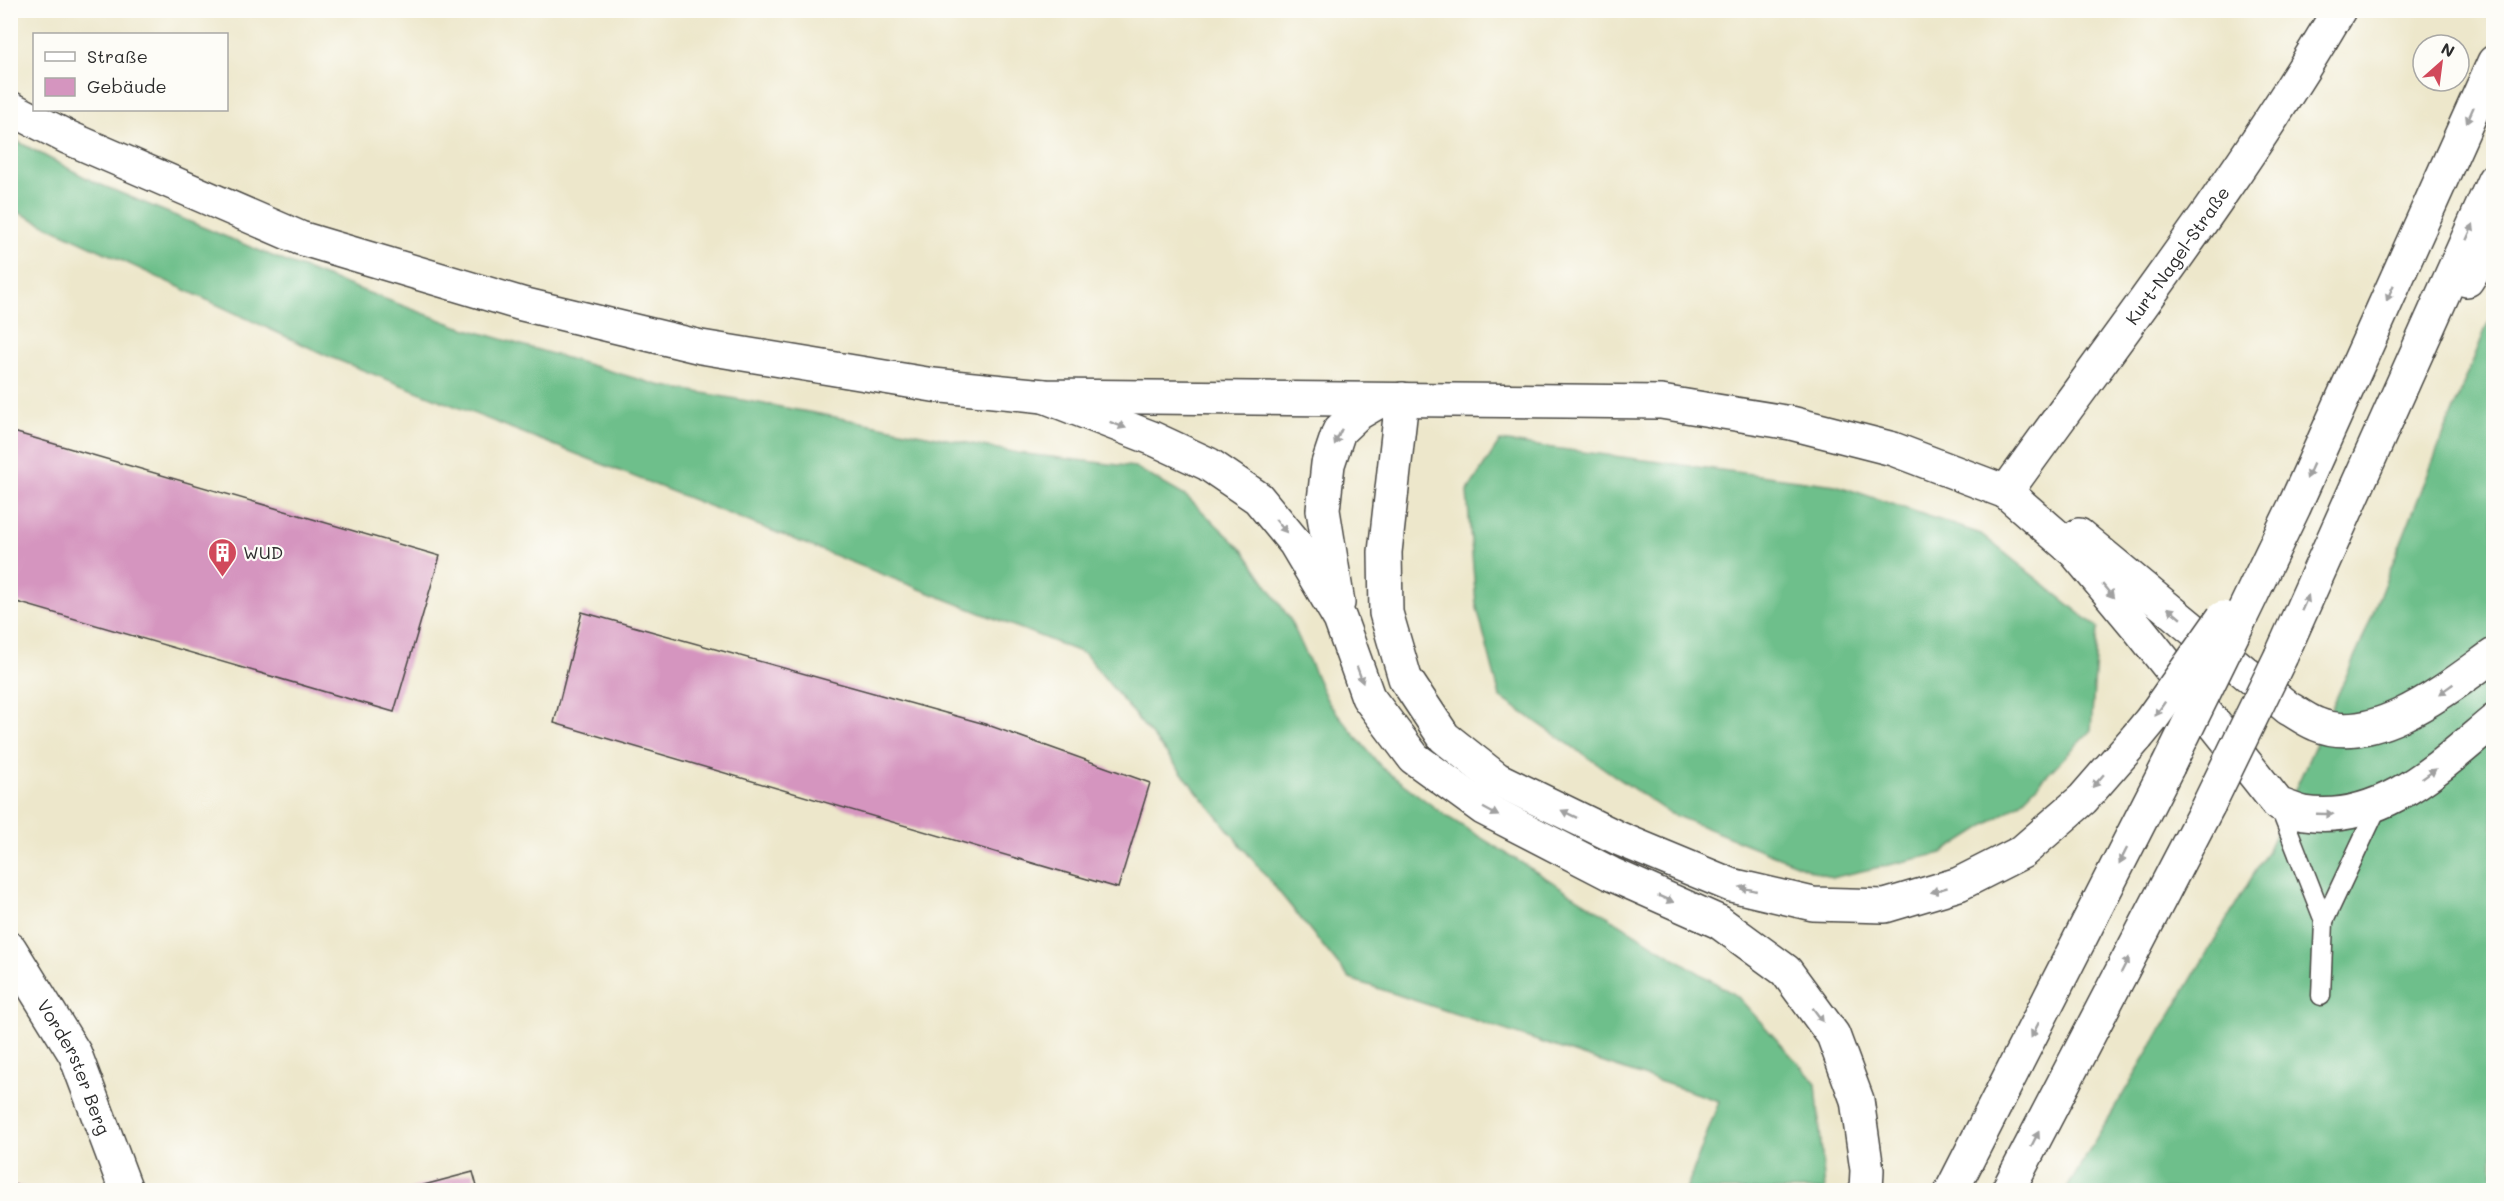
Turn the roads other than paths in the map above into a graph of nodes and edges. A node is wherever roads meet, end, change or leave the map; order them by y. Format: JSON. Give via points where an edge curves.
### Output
{"nodes":[{"id":1,"x":2339,"y":10,"type":"edge"},
{"id":2,"x":2493,"y":62,"type":"edge"},
{"id":3,"x":10,"y":108,"type":"edge"},
{"id":4,"x":2493,"y":180,"type":"edge"},
{"id":5,"x":2493,"y":238,"type":"edge"},
{"id":6,"x":1044,"y":396,"type":"junction"},
{"id":7,"x":1392,"y":400,"type":"junction"},
{"id":8,"x":2386,"y":419,"type":"junction"},
{"id":9,"x":2007,"y":492,"type":"junction"},
{"id":10,"x":2235,"y":614,"type":"junction"},
{"id":11,"x":1340,"y":620,"type":"junction"},
{"id":12,"x":2493,"y":655,"type":"edge"},
{"id":13,"x":2493,"y":721,"type":"edge"},
{"id":14,"x":2278,"y":804,"type":"junction"},
{"id":15,"x":2379,"y":804,"type":"junction"},
{"id":16,"x":2324,"y":921,"type":"junction"},
{"id":17,"x":10,"y":949,"type":"edge"},
{"id":18,"x":2321,"y":996,"type":"dead end"},
{"id":19,"x":126,"y":1191,"type":"edge"},
{"id":20,"x":1866,"y":1191,"type":"edge"},
{"id":21,"x":1952,"y":1191,"type":"edge"},
{"id":22,"x":2008,"y":1191,"type":"edge"}],
"edges":[{"from":1,"to":9,"type":"main road","name":"Kurt-Nagel-Straße","via":[[2206,217]]},
{"from":2,"to":10,"type":"main road","one_way":true,"via":[[2294,507]]},
{"from":3,"to":6,"type":"main road","via":[[67,137],[300,238],[522,304],[701,347],[933,385]]},
{"from":8,"to":4,"type":"main road","one_way":true},
{"from":5,"to":8,"type":"main road"},
{"from":6,"to":7,"type":"main road"},
{"from":6,"to":11,"type":"main road","one_way":true,"via":[[1208,464],[1258,498],[1295,543]]},
{"from":7,"to":9,"type":"main road","via":[[1661,402],[1791,423],[1882,446]]},
{"from":10,"to":7,"type":"main road","one_way":true,"bridge":true,"via":[[2083,799],[2022,852],[1959,884],[1886,906],[1813,904],[1731,885],[1620,839],[1497,779],[1444,737],[1405,678],[1386,613]]},
{"from":7,"to":11,"type":"main road","one_way":true,"via":[[1357,414],[1339,431],[1328,464],[1323,510]]},
{"from":22,"to":8,"type":"main road","one_way":true,"bridge":true,"via":[[2209,804],[2281,656]]},
{"from":12,"to":9,"type":"main road","one_way":true,"via":[[2436,696],[2397,718],[2352,730],[2317,725],[2288,708],[2082,536]]},
{"from":9,"to":14,"type":"main road","one_way":true,"via":[[2075,552]]},
{"from":10,"to":21,"type":"main road","one_way":true,"bridge":true,"via":[[2168,766]]},
{"from":11,"to":20,"type":"main road","one_way":true,"via":[[1368,697],[1414,758],[1483,808],[1611,874],[1719,922],[1786,971],[1833,1035],[1857,1100],[1867,1170]]},
{"from":15,"to":13,"type":"main road","one_way":true,"via":[[2429,776]]},
{"from":14,"to":15,"type":"main road","one_way":true,"via":[[2304,813],[2343,814]]},
{"from":14,"to":16,"type":"lane"},
{"from":15,"to":16,"type":"lane"},
{"from":16,"to":18,"type":"lane"},
{"from":17,"to":19,"type":"main road","name":"Vorderster Berg","via":[[75,1054]]}]}
